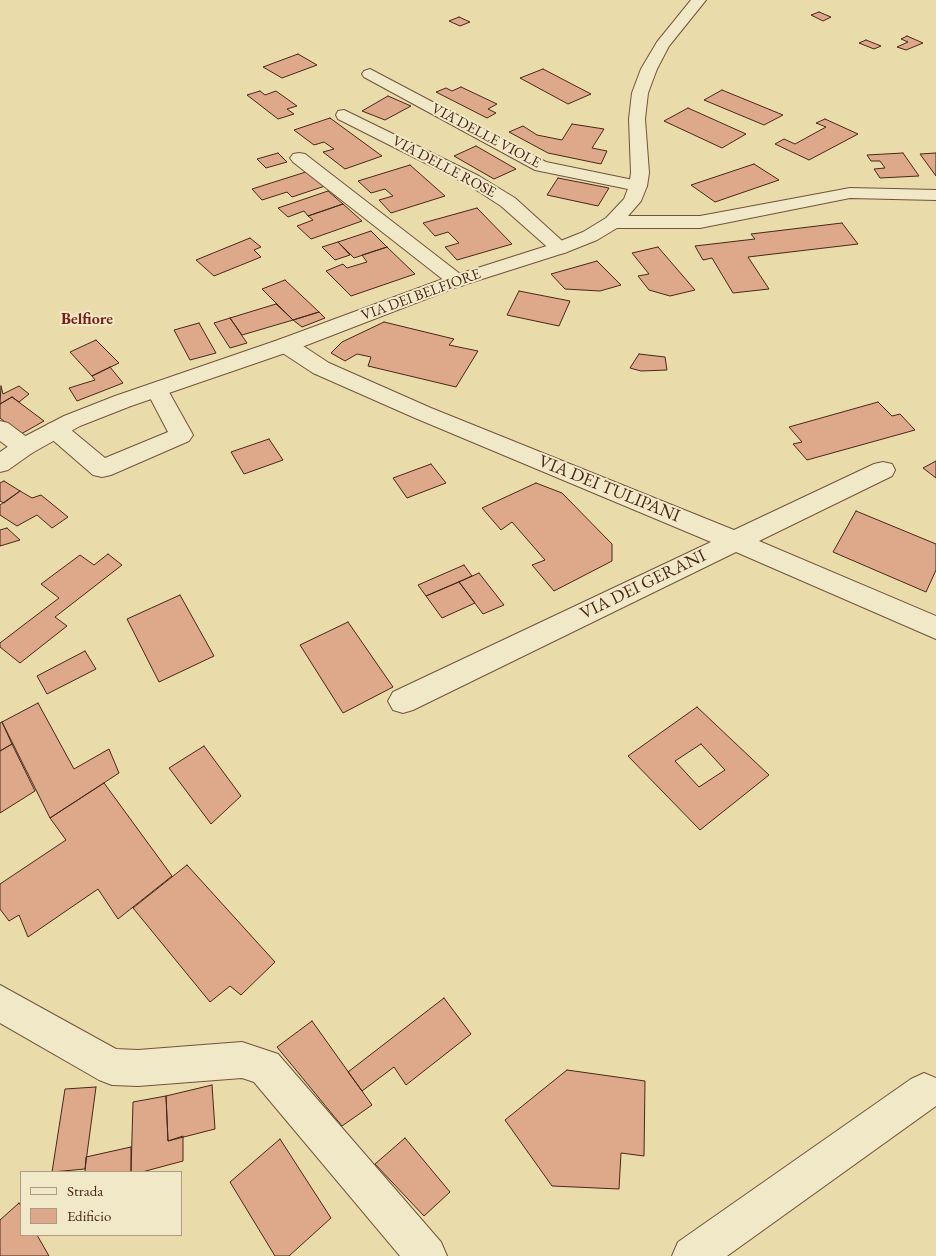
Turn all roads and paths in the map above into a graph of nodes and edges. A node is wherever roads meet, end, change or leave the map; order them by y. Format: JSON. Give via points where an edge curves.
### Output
{"nodes":[{"id":1,"x":699,"y":0,"type":"edge"},
{"id":2,"x":370,"y":74,"type":"dead end"},
{"id":3,"x":344,"y":115,"type":"dead end"},
{"id":4,"x":299,"y":158,"type":"dead end"},
{"id":5,"x":638,"y":186,"type":"junction"},
{"id":6,"x":936,"y":195,"type":"edge"},
{"id":7,"x":613,"y":222,"type":"junction"},
{"id":8,"x":560,"y":248,"type":"junction"},
{"id":9,"x":457,"y":281,"type":"junction"},
{"id":10,"x":286,"y":345,"type":"junction"},
{"id":11,"x":157,"y":390,"type":"junction"},
{"id":12,"x":0,"y":429,"type":"edge"},
{"id":13,"x":56,"y":430,"type":"junction"},
{"id":14,"x":24,"y":447,"type":"junction"},
{"id":15,"x":0,"y":464,"type":"edge"},
{"id":16,"x":883,"y":470,"type":"dead end"},
{"id":17,"x":735,"y":541,"type":"junction"},
{"id":18,"x":936,"y":628,"type":"edge"},
{"id":19,"x":402,"y":701,"type":"dead end"},
{"id":20,"x":0,"y":1003,"type":"edge"},
{"id":21,"x":924,"y":1092,"type":"dead end"},
{"id":22,"x":427,"y":1256,"type":"edge"},
{"id":23,"x":692,"y":1256,"type":"edge"}],
"edges":[{"from":1,"to":5,"type":"street","name":"VIA DEI BELFIORE","via":[[662,45],[640,93]]},
{"from":2,"to":5,"type":"street","name":"VIA DELLE VIOLE","via":[[541,166]]},
{"from":3,"to":8,"type":"street","name":"VIA DELLE ROSE","via":[[473,180],[508,202]]},
{"from":4,"to":9,"type":"street"},
{"from":5,"to":7,"type":"street","name":"VIA DEI BELFIORE","via":[[632,201]]},
{"from":6,"to":7,"type":"street","via":[[850,192],[700,222]]},
{"from":7,"to":8,"type":"street","name":"VIA DEI BELFIORE"},
{"from":8,"to":9,"type":"street","name":"VIA DEI BELFIORE"},
{"from":9,"to":10,"type":"street","name":"VIA DEI BELFIORE"},
{"from":10,"to":11,"type":"street","name":"VIA DEI BELFIORE"},
{"from":10,"to":17,"type":"street","name":"VIA DEI TULIPANI","via":[[321,368],[423,413]]},
{"from":11,"to":13,"type":"street","name":"VIA DEI BELFIORE"},
{"from":11,"to":13,"type":"street","via":[[181,435],[102,469]]},
{"from":12,"to":14,"type":"street"},
{"from":13,"to":14,"type":"street","name":"VIA DEI BELFIORE"},
{"from":14,"to":15,"type":"street","name":"VIA DEI BELFIORE"},
{"from":16,"to":17,"type":"street","name":"VIA DEI GERANI"},
{"from":17,"to":18,"type":"street","name":"VIA DEI TULIPANI"},
{"from":17,"to":19,"type":"street","name":"VIA DEI GERANI"},
{"from":20,"to":22,"type":"street","via":[[112,1067],[242,1060],[265,1067]]},
{"from":21,"to":23,"type":"street"}]}
